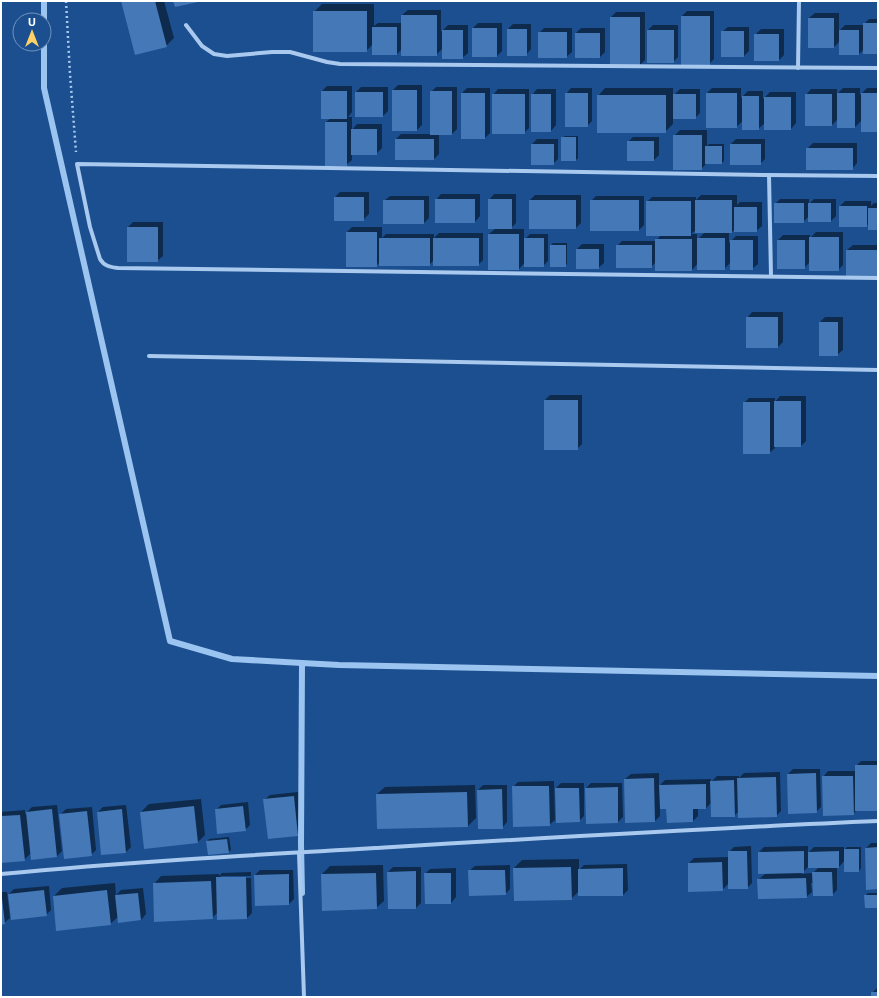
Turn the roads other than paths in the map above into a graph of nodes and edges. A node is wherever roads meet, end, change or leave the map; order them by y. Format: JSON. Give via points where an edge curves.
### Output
{"nodes":[{"id":1,"x":799,"y":1,"type":"edge"},
{"id":2,"x":186,"y":25,"type":"dead end"},
{"id":3,"x":798,"y":68,"type":"junction"},
{"id":4,"x":878,"y":68,"type":"edge"},
{"id":5,"x":769,"y":175,"type":"junction"},
{"id":6,"x":878,"y":176,"type":"edge"},
{"id":7,"x":771,"y":276,"type":"junction"},
{"id":8,"x":878,"y":278,"type":"edge"},
{"id":9,"x":149,"y":356,"type":"dead end"},
{"id":10,"x":878,"y":370,"type":"edge"},
{"id":11,"x":878,"y":821,"type":"edge"},
{"id":12,"x":299,"y":853,"type":"junction"},
{"id":13,"x":1,"y":874,"type":"edge"},
{"id":14,"x":304,"y":997,"type":"edge"}],
"edges":[{"from":1,"to":3,"type":"street"},
{"from":2,"to":3,"type":"street","via":[[202,46],[214,54],[227,56],[290,52],[340,64]]},
{"from":3,"to":4,"type":"street"},
{"from":5,"to":6,"type":"street"},
{"from":5,"to":7,"type":"street"},
{"from":5,"to":7,"type":"street","via":[[77,164],[90,227],[100,259],[107,266],[118,268]]},
{"from":7,"to":8,"type":"street"},
{"from":9,"to":10,"type":"street"},
{"from":11,"to":12,"type":"street"},
{"from":12,"to":13,"type":"street","via":[[75,866]]},
{"from":12,"to":14,"type":"street"}]}
